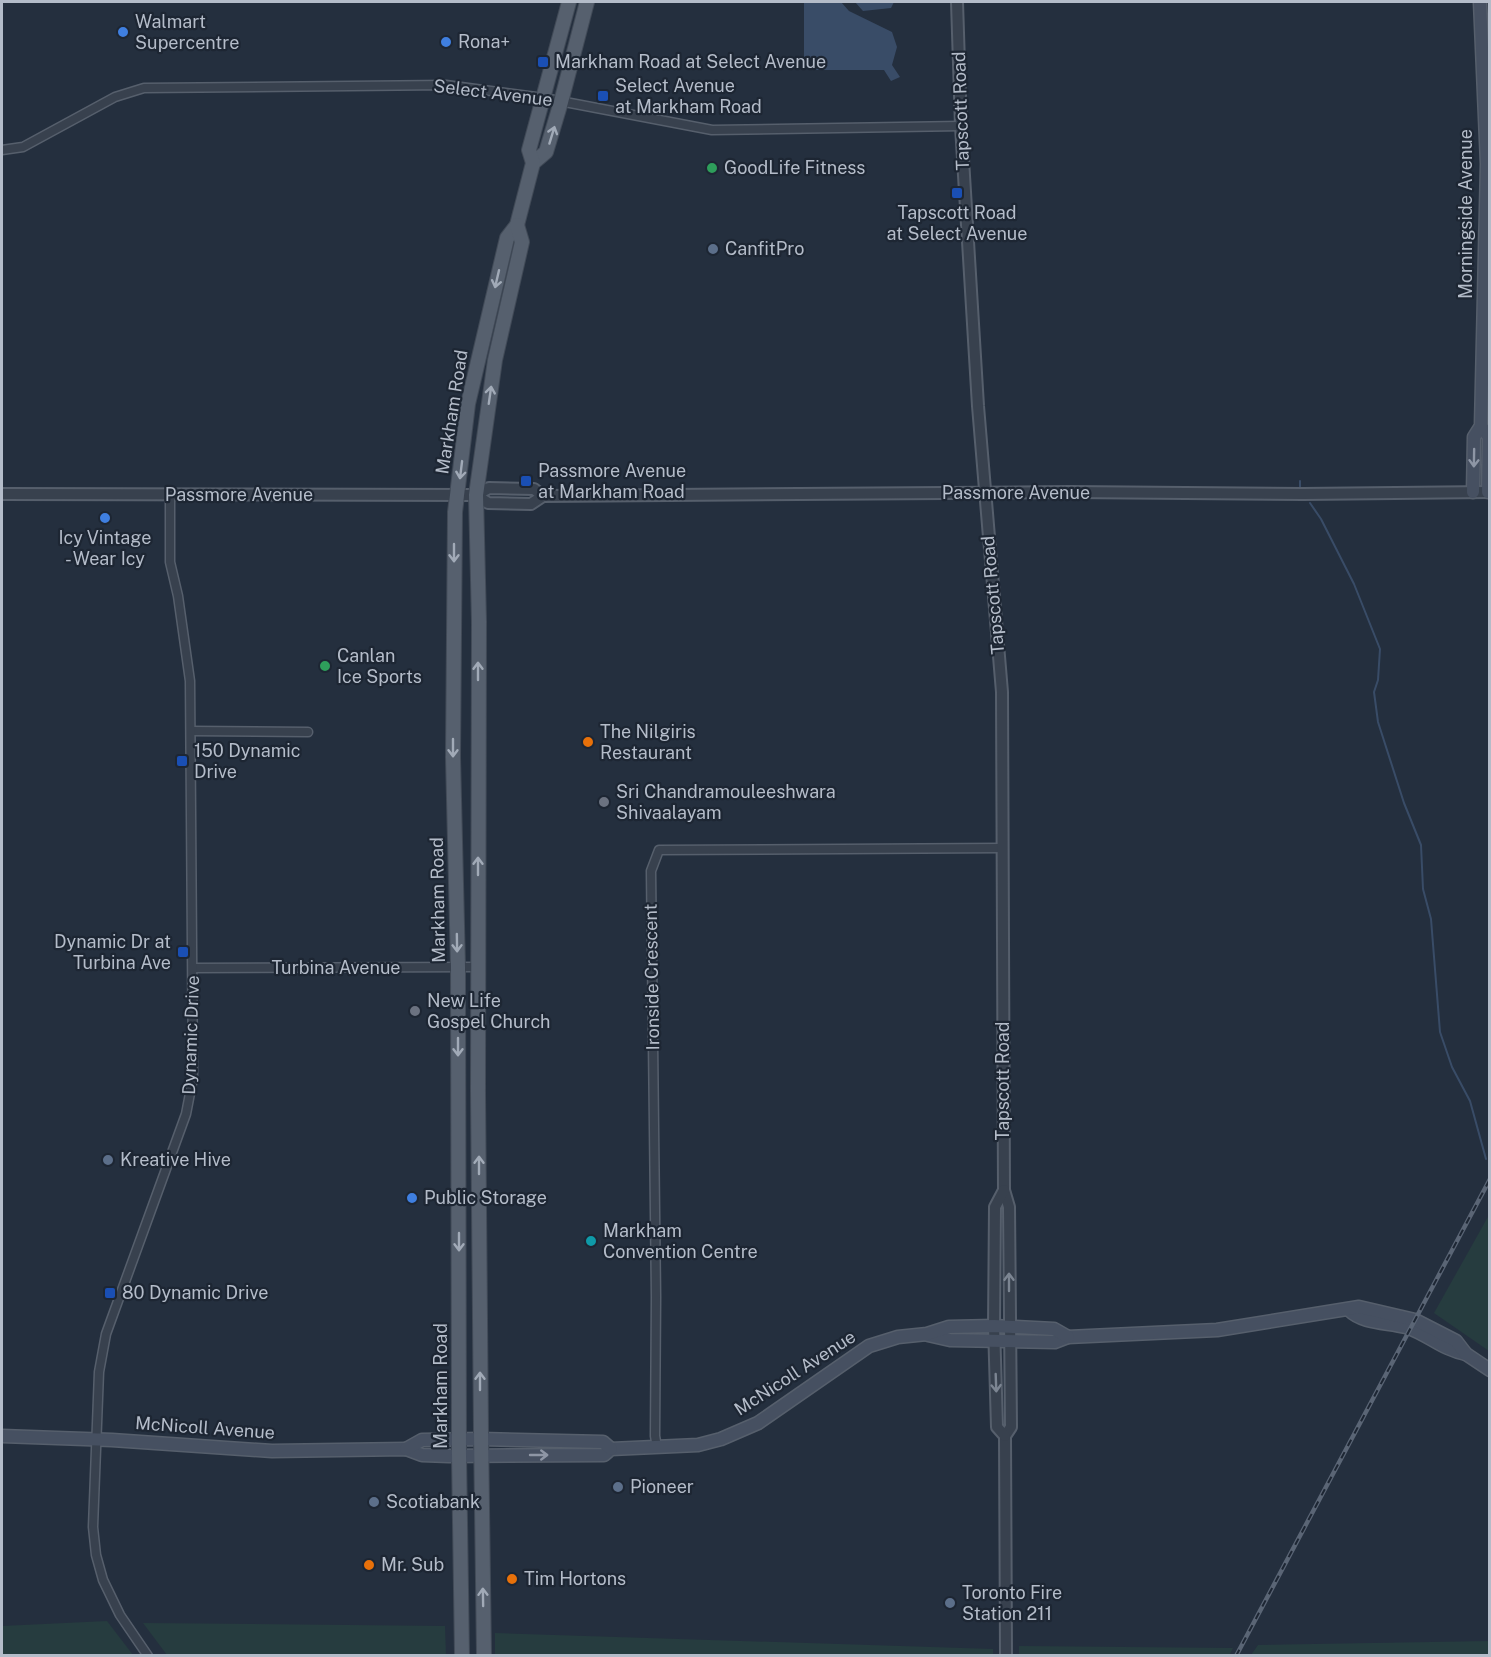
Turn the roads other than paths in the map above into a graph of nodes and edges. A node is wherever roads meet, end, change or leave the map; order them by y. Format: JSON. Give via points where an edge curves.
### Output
{"nodes":[{"id":1,"x":569,"y":2,"type":"edge"},
{"id":2,"x":587,"y":2,"type":"edge"},
{"id":3,"x":957,"y":2,"type":"edge"},
{"id":4,"x":1480,"y":2,"type":"edge"},
{"id":5,"x":544,"y":98,"type":"junction"},
{"id":6,"x":561,"y":102,"type":"junction"},
{"id":7,"x":961,"y":126,"type":"junction"},
{"id":8,"x":2,"y":150,"type":"edge"},
{"id":9,"x":533,"y":163,"type":"junction"},
{"id":10,"x":517,"y":225,"type":"junction"},
{"id":11,"x":1481,"y":426,"type":"junction"},
{"id":12,"x":1473,"y":492,"type":"junction"},
{"id":13,"x":1489,"y":492,"type":"edge"},
{"id":14,"x":2,"y":494,"type":"edge"},
{"id":15,"x":457,"y":494,"type":"junction"},
{"id":16,"x":984,"y":494,"type":"junction"},
{"id":17,"x":170,"y":495,"type":"junction"},
{"id":18,"x":476,"y":495,"type":"junction"},
{"id":19,"x":191,"y":731,"type":"junction"},
{"id":20,"x":308,"y":732,"type":"dead end"},
{"id":21,"x":1002,"y":848,"type":"junction"},
{"id":22,"x":458,"y":967,"type":"junction"},
{"id":23,"x":478,"y":967,"type":"junction"},
{"id":24,"x":193,"y":968,"type":"junction"},
{"id":25,"x":1004,"y":1190,"type":"junction"},
{"id":26,"x":994,"y":1326,"type":"junction"},
{"id":27,"x":1010,"y":1326,"type":"junction"},
{"id":28,"x":927,"y":1334,"type":"junction"},
{"id":29,"x":1068,"y":1337,"type":"junction"},
{"id":30,"x":994,"y":1340,"type":"junction"},
{"id":31,"x":1010,"y":1340,"type":"junction"},
{"id":32,"x":1490,"y":1370,"type":"edge"},
{"id":33,"x":2,"y":1436,"type":"edge"},
{"id":34,"x":1005,"y":1437,"type":"junction"},
{"id":35,"x":97,"y":1439,"type":"junction"},
{"id":36,"x":481,"y":1439,"type":"junction"},
{"id":37,"x":459,"y":1440,"type":"junction"},
{"id":38,"x":657,"y":1448,"type":"junction"},
{"id":39,"x":406,"y":1449,"type":"junction"},
{"id":40,"x":611,"y":1449,"type":"junction"},
{"id":41,"x":459,"y":1455,"type":"junction"},
{"id":42,"x":481,"y":1455,"type":"junction"},
{"id":43,"x":148,"y":1656,"type":"edge"},
{"id":44,"x":462,"y":1656,"type":"edge"},
{"id":45,"x":484,"y":1656,"type":"edge"},
{"id":46,"x":1006,"y":1656,"type":"edge"}],
"edges":[{"from":1,"to":5,"type":"main road","name":"Markham Road"},
{"from":2,"to":6,"type":"main road","name":"Markham Road"},
{"from":3,"to":7,"type":"street","name":"Tapscott Road"},
{"from":4,"to":11,"type":"main road","name":"Morningside Avenue","via":[[1487,164]]},
{"from":5,"to":6,"type":"street","name":"Select Avenue"},
{"from":5,"to":8,"type":"street","name":"Select Avenue","via":[[446,85],[144,88],[115,97],[23,147]]},
{"from":5,"to":9,"type":"main road","name":"Markham Road","via":[[529,150]]},
{"from":6,"to":7,"type":"street","name":"Select Avenue","via":[[712,130]]},
{"from":9,"to":6,"type":"main road","name":"Markham Road","one_way":true,"via":[[546,152]]},
{"from":7,"to":16,"type":"street","name":"Tapscott Road"},
{"from":9,"to":10,"type":"main road","name":"Markham Road"},
{"from":10,"to":15,"type":"main road","name":"Markham Road","one_way":true,"via":[[507,238],[468,404]]},
{"from":18,"to":10,"type":"main road","name":"Markham Road","one_way":true,"via":[[495,360],[522,242]]},
{"from":11,"to":12,"type":"main road","name":"Morningside Avenue","one_way":true,"via":[[1474,437]]},
{"from":11,"to":13,"type":"main road","name":"Morningside Avenue","via":[[1489,437]]},
{"from":12,"to":13,"type":"street","name":"Passmore Avenue"},
{"from":12,"to":16,"type":"street","name":"Passmore Avenue"},
{"from":14,"to":17,"type":"street","name":"Passmore Avenue"},
{"from":15,"to":17,"type":"street","name":"Passmore Avenue"},
{"from":15,"to":18,"type":"street","name":"Passmore Avenue"},
{"from":15,"to":22,"type":"main road","name":"Markham Road","one_way":true,"via":[[453,757]]},
{"from":16,"to":18,"type":"street","name":"Passmore Avenue","via":[[543,496],[534,489],[489,488]]},
{"from":16,"to":21,"type":"street","name":"Tapscott Road","via":[[1002,692]]},
{"from":17,"to":19,"type":"street","name":"Dynamic Drive","via":[[170,562],[190,681]]},
{"from":23,"to":18,"type":"main road","name":"Markham Road","one_way":true},
{"from":19,"to":20,"type":"street"},
{"from":19,"to":24,"type":"street","name":"Dynamic Drive"},
{"from":21,"to":25,"type":"street","name":"Tapscott Road"},
{"from":21,"to":38,"type":"street","name":"Ironside Crescent","via":[[660,850],[651,871]]},
{"from":22,"to":23,"type":"street","name":"Turbina Avenue"},
{"from":22,"to":24,"type":"street","name":"Turbina Avenue"},
{"from":22,"to":37,"type":"main road","name":"Markham Road","one_way":true},
{"from":36,"to":23,"type":"main road","name":"Markham Road","one_way":true},
{"from":24,"to":35,"type":"street","name":"Dynamic Drive","via":[[193,1072],[186,1114],[106,1334],[99,1372]]},
{"from":25,"to":26,"type":"street","name":"Tapscott Road","via":[[995,1207]]},
{"from":27,"to":25,"type":"street","name":"Tapscott Road","one_way":true,"via":[[1009,1207]]},
{"from":26,"to":27,"type":"main road","name":"McNicoll Avenue"},
{"from":26,"to":28,"type":"main road","name":"McNicoll Avenue","via":[[949,1327]]},
{"from":26,"to":30,"type":"street","name":"Tapscott Road"},
{"from":27,"to":29,"type":"main road","name":"McNicoll Avenue","via":[[1054,1329]]},
{"from":27,"to":31,"type":"street","name":"Tapscott Road"},
{"from":28,"to":30,"type":"main road","name":"McNicoll Avenue","via":[[950,1340]]},
{"from":28,"to":38,"type":"main road","name":"McNicoll Avenue","via":[[869,1346],[758,1423],[722,1439]]},
{"from":29,"to":31,"type":"main road","name":"McNicoll Avenue","via":[[1055,1342]]},
{"from":29,"to":32,"type":"main road","name":"McNicoll Avenue","via":[[1217,1330],[1350,1310],[1357,1318],[1405,1327],[1466,1354]]},
{"from":30,"to":31,"type":"main road","name":"McNicoll Avenue"},
{"from":30,"to":34,"type":"street","name":"Tapscott Road","one_way":true,"via":[[997,1427]]},
{"from":31,"to":34,"type":"street","name":"Tapscott Road","via":[[1011,1427]]},
{"from":33,"to":35,"type":"main road","name":"McNicoll Avenue"},
{"from":34,"to":46,"type":"street","name":"Tapscott Road"},
{"from":35,"to":39,"type":"main road","name":"McNicoll Avenue","via":[[272,1451]]},
{"from":35,"to":43,"type":"street","name":"Dynamic Drive","via":[[93,1527],[96,1555],[120,1615]]},
{"from":36,"to":37,"type":"main road","name":"McNicoll Avenue"},
{"from":36,"to":40,"type":"main road","name":"McNicoll Avenue","via":[[603,1442]]},
{"from":36,"to":42,"type":"main road","name":"Markham Road"},
{"from":37,"to":39,"type":"main road","name":"McNicoll Avenue","via":[[422,1440]]},
{"from":37,"to":41,"type":"main road","name":"Markham Road"},
{"from":38,"to":40,"type":"main road","name":"McNicoll Avenue"},
{"from":39,"to":41,"type":"main road","name":"McNicoll Avenue","via":[[422,1455]]},
{"from":42,"to":40,"type":"main road","name":"McNicoll Avenue","one_way":true,"via":[[604,1455]]},
{"from":41,"to":42,"type":"main road","name":"McNicoll Avenue"},
{"from":41,"to":44,"type":"main road","name":"Markham Road"},
{"from":45,"to":42,"type":"main road","name":"Markham Road","one_way":true}]}
